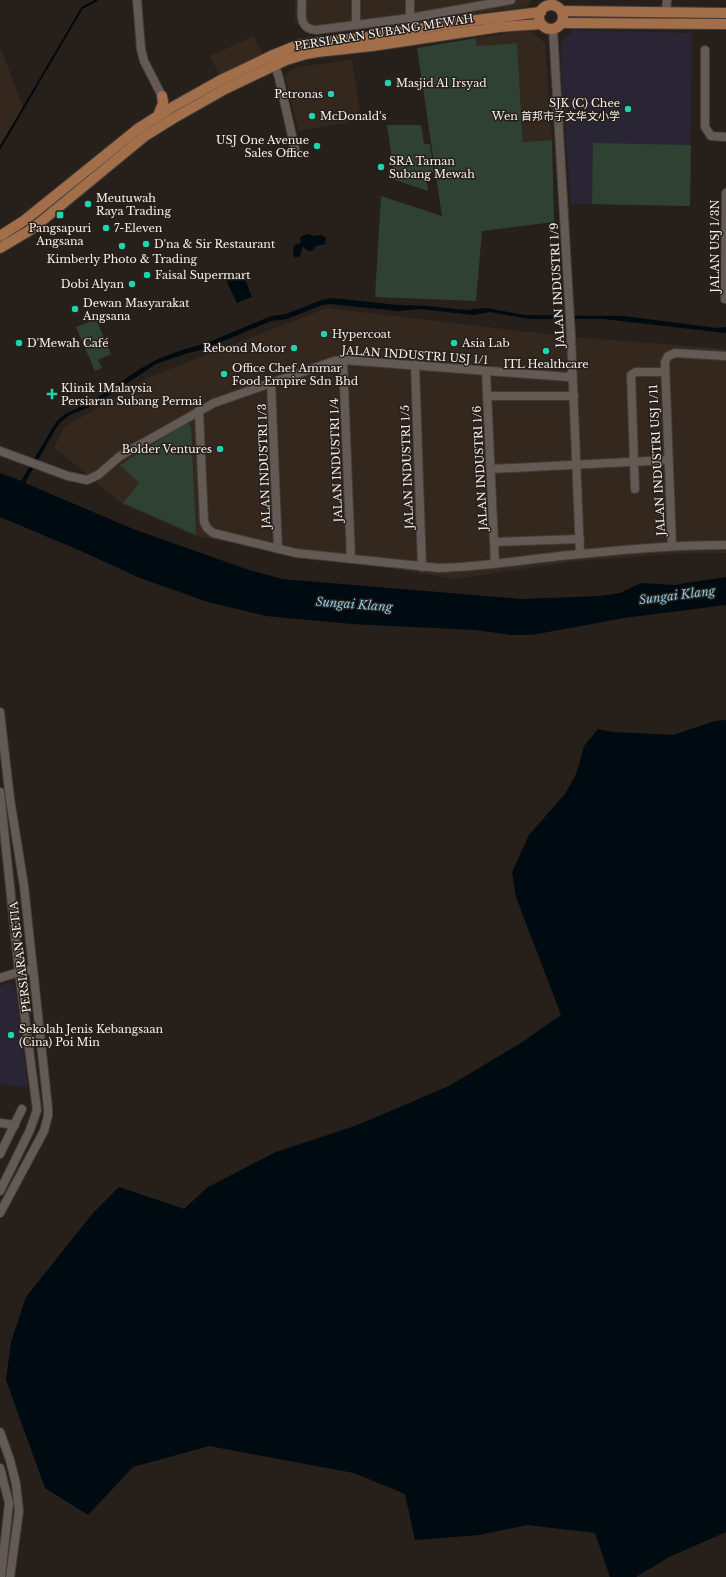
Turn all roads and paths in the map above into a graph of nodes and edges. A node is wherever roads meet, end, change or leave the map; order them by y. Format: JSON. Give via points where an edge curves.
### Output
{"nodes":[{"id":1,"x":138,"y":0,"type":"edge"},
{"id":2,"x":302,"y":0,"type":"edge"},
{"id":3,"x":356,"y":0,"type":"edge"},
{"id":4,"x":410,"y":0,"type":"edge"},
{"id":5,"x":463,"y":0,"type":"edge"},
{"id":6,"x":511,"y":0,"type":"edge"},
{"id":7,"x":667,"y":0,"type":"edge"},
{"id":8,"x":553,"y":3,"type":"edge"},
{"id":9,"x":464,"y":9,"type":"junction"},
{"id":10,"x":562,"y":11,"type":"junction"},
{"id":11,"x":541,"y":12,"type":"junction"},
{"id":12,"x":666,"y":12,"type":"junction"},
{"id":13,"x":726,"y":13,"type":"edge"},
{"id":14,"x":410,"y":18,"type":"junction"},
{"id":15,"x":562,"y":23,"type":"junction"},
{"id":16,"x":541,"y":24,"type":"junction"},
{"id":17,"x":726,"y":24,"type":"edge"},
{"id":18,"x":356,"y":25,"type":"junction"},
{"id":19,"x":553,"y":29,"type":"junction"},
{"id":20,"x":412,"y":35,"type":"junction"},
{"id":21,"x":705,"y":50,"type":"dead end"},
{"id":22,"x":273,"y":60,"type":"junction"},
{"id":23,"x":162,"y":96,"type":"junction"},
{"id":24,"x":183,"y":101,"type":"junction"},
{"id":25,"x":172,"y":113,"type":"junction"},
{"id":26,"x":158,"y":116,"type":"junction"},
{"id":27,"x":726,"y":137,"type":"edge"},
{"id":28,"x":295,"y":148,"type":"dead end"},
{"id":29,"x":726,"y":193,"type":"edge"},
{"id":30,"x":0,"y":236,"type":"edge"},
{"id":31,"x":0,"y":248,"type":"edge"},
{"id":32,"x":725,"y":299,"type":"edge"},
{"id":33,"x":726,"y":356,"type":"edge"},
{"id":34,"x":343,"y":360,"type":"junction"},
{"id":35,"x":415,"y":365,"type":"junction"},
{"id":36,"x":486,"y":371,"type":"junction"},
{"id":37,"x":664,"y":372,"type":"junction"},
{"id":38,"x":572,"y":373,"type":"junction"},
{"id":39,"x":271,"y":383,"type":"junction"},
{"id":40,"x":487,"y":396,"type":"junction"},
{"id":41,"x":574,"y":396,"type":"junction"},
{"id":42,"x":199,"y":411,"type":"junction"},
{"id":43,"x":0,"y":451,"type":"edge"},
{"id":44,"x":668,"y":460,"type":"junction"},
{"id":45,"x":634,"y":463,"type":"junction"},
{"id":46,"x":577,"y":464,"type":"junction"},
{"id":47,"x":491,"y":469,"type":"junction"},
{"id":48,"x":635,"y":489,"type":"dead end"},
{"id":49,"x":580,"y":539,"type":"junction"},
{"id":50,"x":494,"y":542,"type":"junction"},
{"id":51,"x":726,"y":545,"type":"edge"},
{"id":52,"x":672,"y":546,"type":"junction"},
{"id":53,"x":278,"y":549,"type":"junction"},
{"id":54,"x":580,"y":554,"type":"junction"},
{"id":55,"x":351,"y":559,"type":"junction"},
{"id":56,"x":495,"y":564,"type":"junction"},
{"id":57,"x":422,"y":567,"type":"junction"},
{"id":58,"x":0,"y":712,"type":"edge"},
{"id":59,"x":0,"y":792,"type":"edge"},
{"id":60,"x":33,"y":969,"type":"junction"},
{"id":61,"x":19,"y":972,"type":"junction"},
{"id":62,"x":0,"y":978,"type":"edge"},
{"id":63,"x":22,"y":1109,"type":"dead end"},
{"id":64,"x":0,"y":1123,"type":"edge"},
{"id":65,"x":15,"y":1125,"type":"junction"},
{"id":66,"x":0,"y":1154,"type":"edge"},
{"id":67,"x":0,"y":1191,"type":"edge"},
{"id":68,"x":0,"y":1213,"type":"edge"},
{"id":69,"x":0,"y":1432,"type":"edge"},
{"id":70,"x":0,"y":1468,"type":"edge"},
{"id":71,"x":1,"y":1577,"type":"edge"},
{"id":72,"x":10,"y":1577,"type":"edge"}],
"edges":[{"from":1,"to":23,"type":"street","via":[[141,49],[144,61]]},
{"from":2,"to":18,"type":"street","via":[[302,20],[310,30]]},
{"from":3,"to":18,"type":"street"},
{"from":4,"to":14,"type":"street"},
{"from":5,"to":9,"type":"street"},
{"from":6,"to":9,"type":"street"},
{"from":7,"to":12,"type":"street"},
{"from":8,"to":10,"type":"main road"},
{"from":8,"to":11,"type":"main road"},
{"from":9,"to":14,"type":"street"},
{"from":10,"to":12,"type":"main road"},
{"from":10,"to":15,"type":"main road"},
{"from":11,"to":16,"type":"main road"},
{"from":11,"to":20,"type":"main road","name":"PERSIARAN SUBANG MEWAH","via":[[515,14]]},
{"from":12,"to":13,"type":"main road"},
{"from":14,"to":18,"type":"street"},
{"from":14,"to":20,"type":"street"},
{"from":15,"to":17,"type":"main road"},
{"from":15,"to":19,"type":"main road"},
{"from":16,"to":19,"type":"main road"},
{"from":16,"to":20,"type":"main road","name":"PERSIARAN SUBANG MEWAH"},
{"from":19,"to":38,"type":"street","name":"JALAN INDUSTRI 1/9"},
{"from":20,"to":22,"type":"main road","name":"PERSIARAN SUBANG MEWAH","via":[[372,46]]},
{"from":21,"to":27,"type":"street","via":[[705,127],[711,136]]},
{"from":22,"to":24,"type":"main road","name":"PERSIARAN SUBANG MEWAH","via":[[219,81]]},
{"from":22,"to":25,"type":"main road","name":"PERSIARAN SUBANG MEWAH","via":[[225,89]]},
{"from":22,"to":28,"type":"street"},
{"from":23,"to":24,"type":"main road","via":[[173,101]]},
{"from":23,"to":25,"type":"street"},
{"from":23,"to":26,"type":"main road","via":[[163,103]]},
{"from":24,"to":25,"type":"main road","name":"PERSIARAN SUBANG MEWAH"},
{"from":25,"to":26,"type":"main road","name":"PERSIARAN SUBANG MEWAH"},
{"from":25,"to":31,"type":"main road","name":"PERSIARAN SUBANG MEWAH","via":[[32,229]]},
{"from":26,"to":30,"type":"main road","name":"PERSIARAN SUBANG MEWAH","via":[[121,142],[25,220]]},
{"from":29,"to":32,"type":"street","name":"JALAN USJ 1/3N"},
{"from":33,"to":37,"type":"street","via":[[671,354],[665,362]]},
{"from":34,"to":35,"type":"street","name":"JALAN INDUSTRI USJ 1/1"},
{"from":34,"to":39,"type":"street","name":"JALAN INDUSTRI USJ 1/1","via":[[334,360]]},
{"from":34,"to":55,"type":"street","name":"JALAN INDUSTRI 1/4"},
{"from":35,"to":36,"type":"street","name":"JALAN INDUSTRI USJ 1/1"},
{"from":35,"to":57,"type":"street","name":"JALAN INDUSTRI 1/5"},
{"from":36,"to":38,"type":"street","name":"JALAN INDUSTRI USJ 1/1","via":[[568,377]]},
{"from":36,"to":40,"type":"street","name":"JALAN INDUSTRI 1/6"},
{"from":37,"to":44,"type":"street","name":"JALAN INDUSTRI USJ 1/11"},
{"from":37,"to":45,"type":"street","via":[[636,372],[631,375]]},
{"from":38,"to":41,"type":"street","name":"JALAN INDUSTRI 1/9"},
{"from":39,"to":42,"type":"street","name":"JALAN INDUSTRI USJ 1/1","via":[[214,403]]},
{"from":39,"to":53,"type":"street","name":"JALAN INDUSTRI 1/3"},
{"from":40,"to":41,"type":"street"},
{"from":40,"to":47,"type":"street","name":"JALAN INDUSTRI 1/6"},
{"from":41,"to":46,"type":"street","name":"JALAN INDUSTRI 1/9"},
{"from":42,"to":43,"type":"street","name":"JALAN INDUSTRI USJ 1/1","via":[[120,456],[93,478],[82,480]]},
{"from":42,"to":53,"type":"street","via":[[204,522],[207,528],[213,533]]},
{"from":44,"to":45,"type":"street"},
{"from":44,"to":52,"type":"street","name":"JALAN INDUSTRI USJ 1/11"},
{"from":45,"to":46,"type":"street"},
{"from":45,"to":48,"type":"street"},
{"from":46,"to":47,"type":"street"},
{"from":46,"to":49,"type":"street","name":"JALAN INDUSTRI 1/9"},
{"from":47,"to":50,"type":"street","name":"JALAN INDUSTRI 1/6"},
{"from":49,"to":50,"type":"street"},
{"from":49,"to":54,"type":"street","name":"JALAN INDUSTRI 1/9"},
{"from":50,"to":56,"type":"street","name":"JALAN INDUSTRI 1/6"},
{"from":51,"to":52,"type":"street"},
{"from":52,"to":54,"type":"street"},
{"from":53,"to":55,"type":"street"},
{"from":54,"to":56,"type":"street"},
{"from":55,"to":57,"type":"street"},
{"from":56,"to":57,"type":"street","via":[[460,568]]},
{"from":58,"to":60,"type":"street","name":"PERSIARAN SETIA"},
{"from":59,"to":61,"type":"street","name":"PERSIARAN SETIA"},
{"from":60,"to":61,"type":"street"},
{"from":60,"to":68,"type":"street","name":"PERSIARAN SETIA","via":[[48,1116],[44,1131]]},
{"from":61,"to":62,"type":"street"},
{"from":61,"to":67,"type":"street","name":"PERSIARAN SETIA","via":[[37,1110]]},
{"from":63,"to":65,"type":"street"},
{"from":64,"to":65,"type":"street"},
{"from":65,"to":66,"type":"street"},
{"from":69,"to":72,"type":"street","via":[[10,1460],[19,1506]]},
{"from":70,"to":71,"type":"street","via":[[8,1503]]}]}
